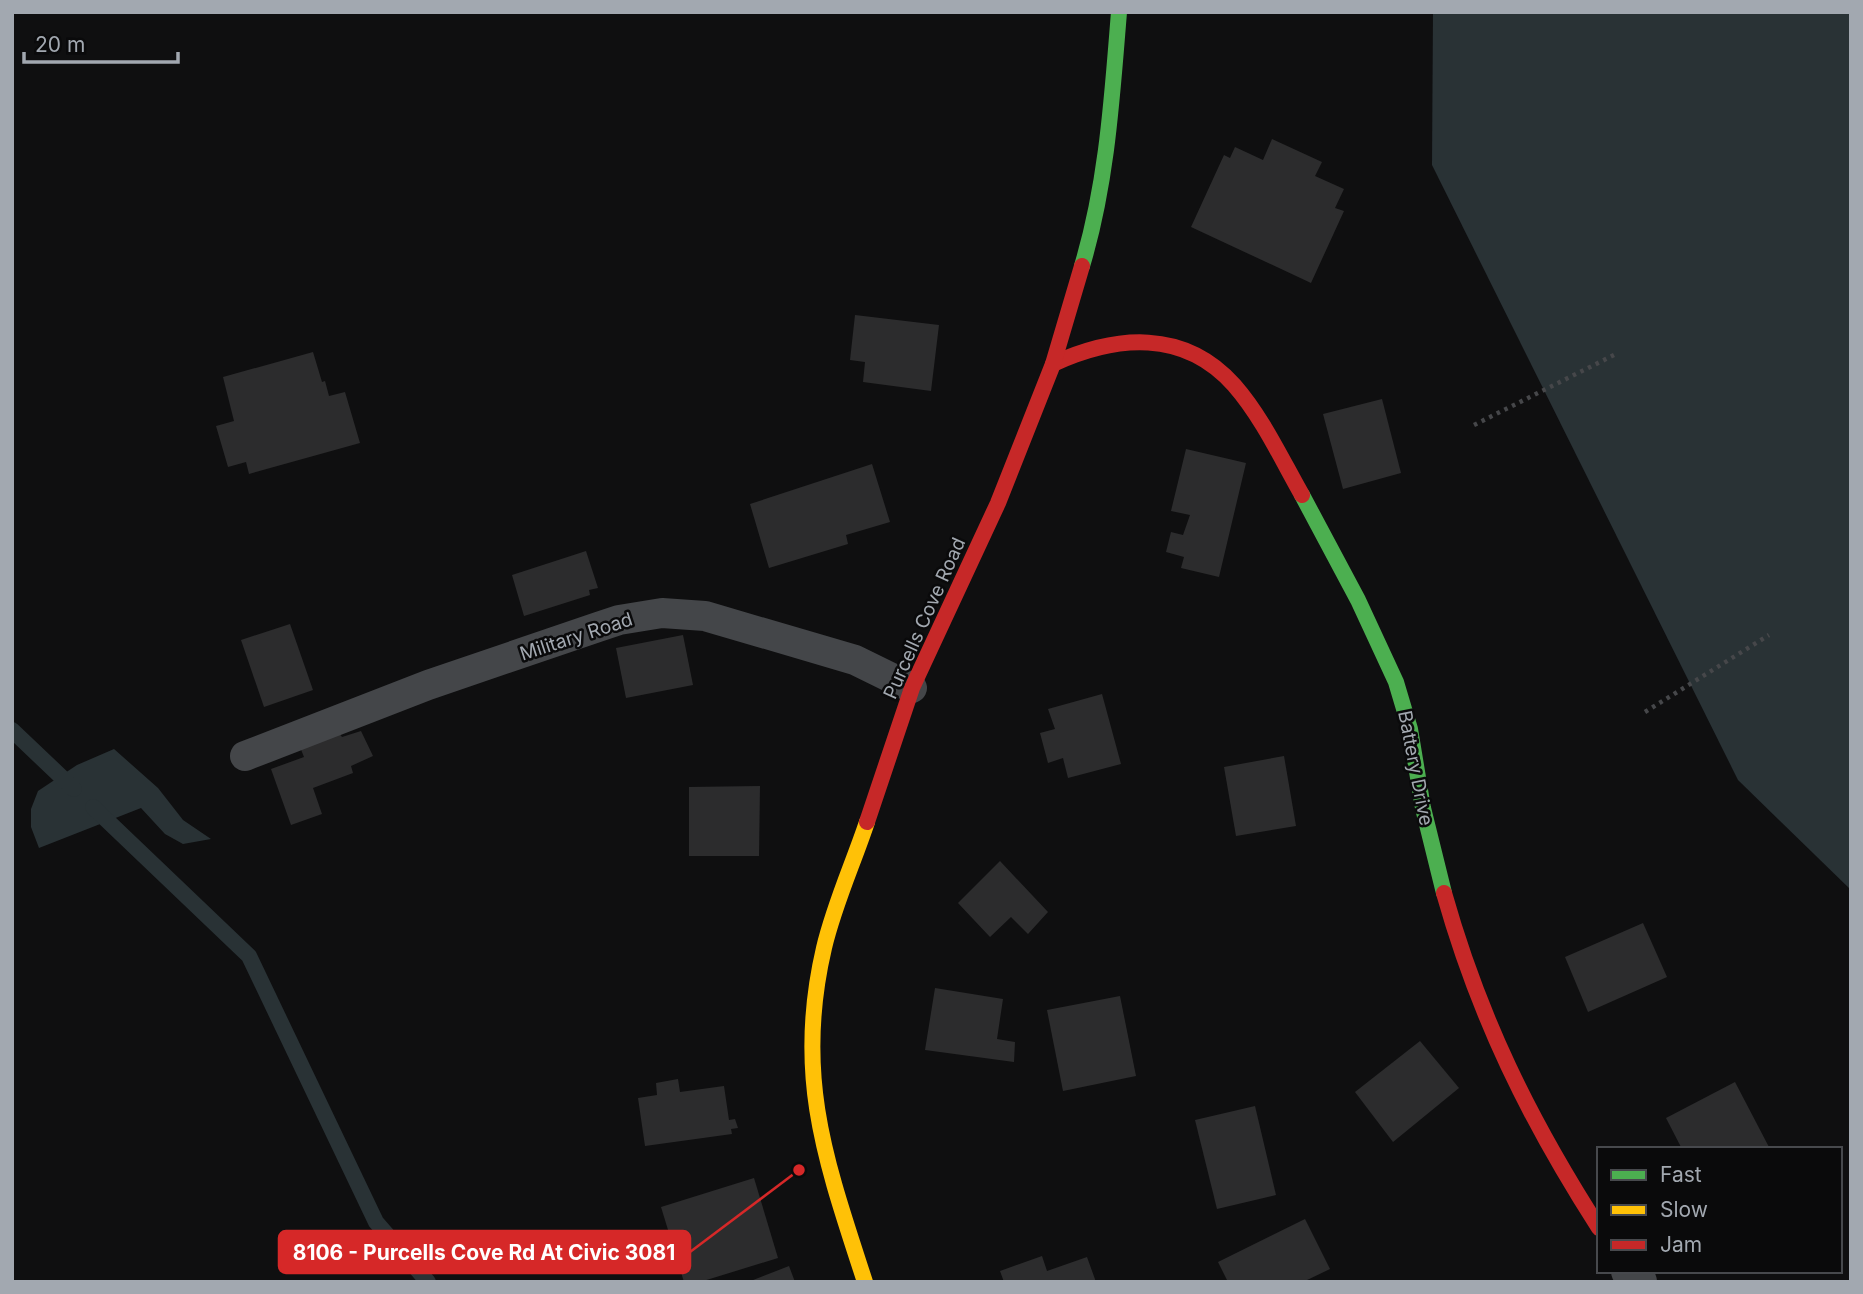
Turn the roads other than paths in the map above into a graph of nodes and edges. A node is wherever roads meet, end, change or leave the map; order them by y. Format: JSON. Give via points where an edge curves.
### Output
{"nodes":[{"id":1,"x":1119,"y":12,"type":"edge"},
{"id":2,"x":1053,"y":364,"type":"junction"},
{"id":3,"x":912,"y":688,"type":"junction"},
{"id":4,"x":245,"y":756,"type":"dead end"},
{"id":5,"x":1597,"y":1225,"type":"edge"},
{"id":6,"x":865,"y":1282,"type":"edge"}],
"edges":[{"from":1,"to":2,"type":"main road","name":"Purcells Cove Road","via":[[1110,125],[1095,223]]},
{"from":2,"to":3,"type":"main road","name":"Purcells Cove Road","via":[[999,503]]},
{"from":2,"to":5,"type":"main road","name":"Battery Drive","via":[[1081,350],[1124,340],[1175,346],[1234,383],[1259,422],[1316,519],[1392,670],[1412,735],[1435,863],[1469,974],[1489,1028],[1540,1132]]},
{"from":3,"to":4,"type":"lane","name":"Military Road","via":[[855,660],[727,620],[684,613],[651,614],[608,623],[428,685]]},
{"from":3,"to":6,"type":"main road","name":"Purcells Cove Road","via":[[824,946],[811,1033],[821,1142]]}]}
